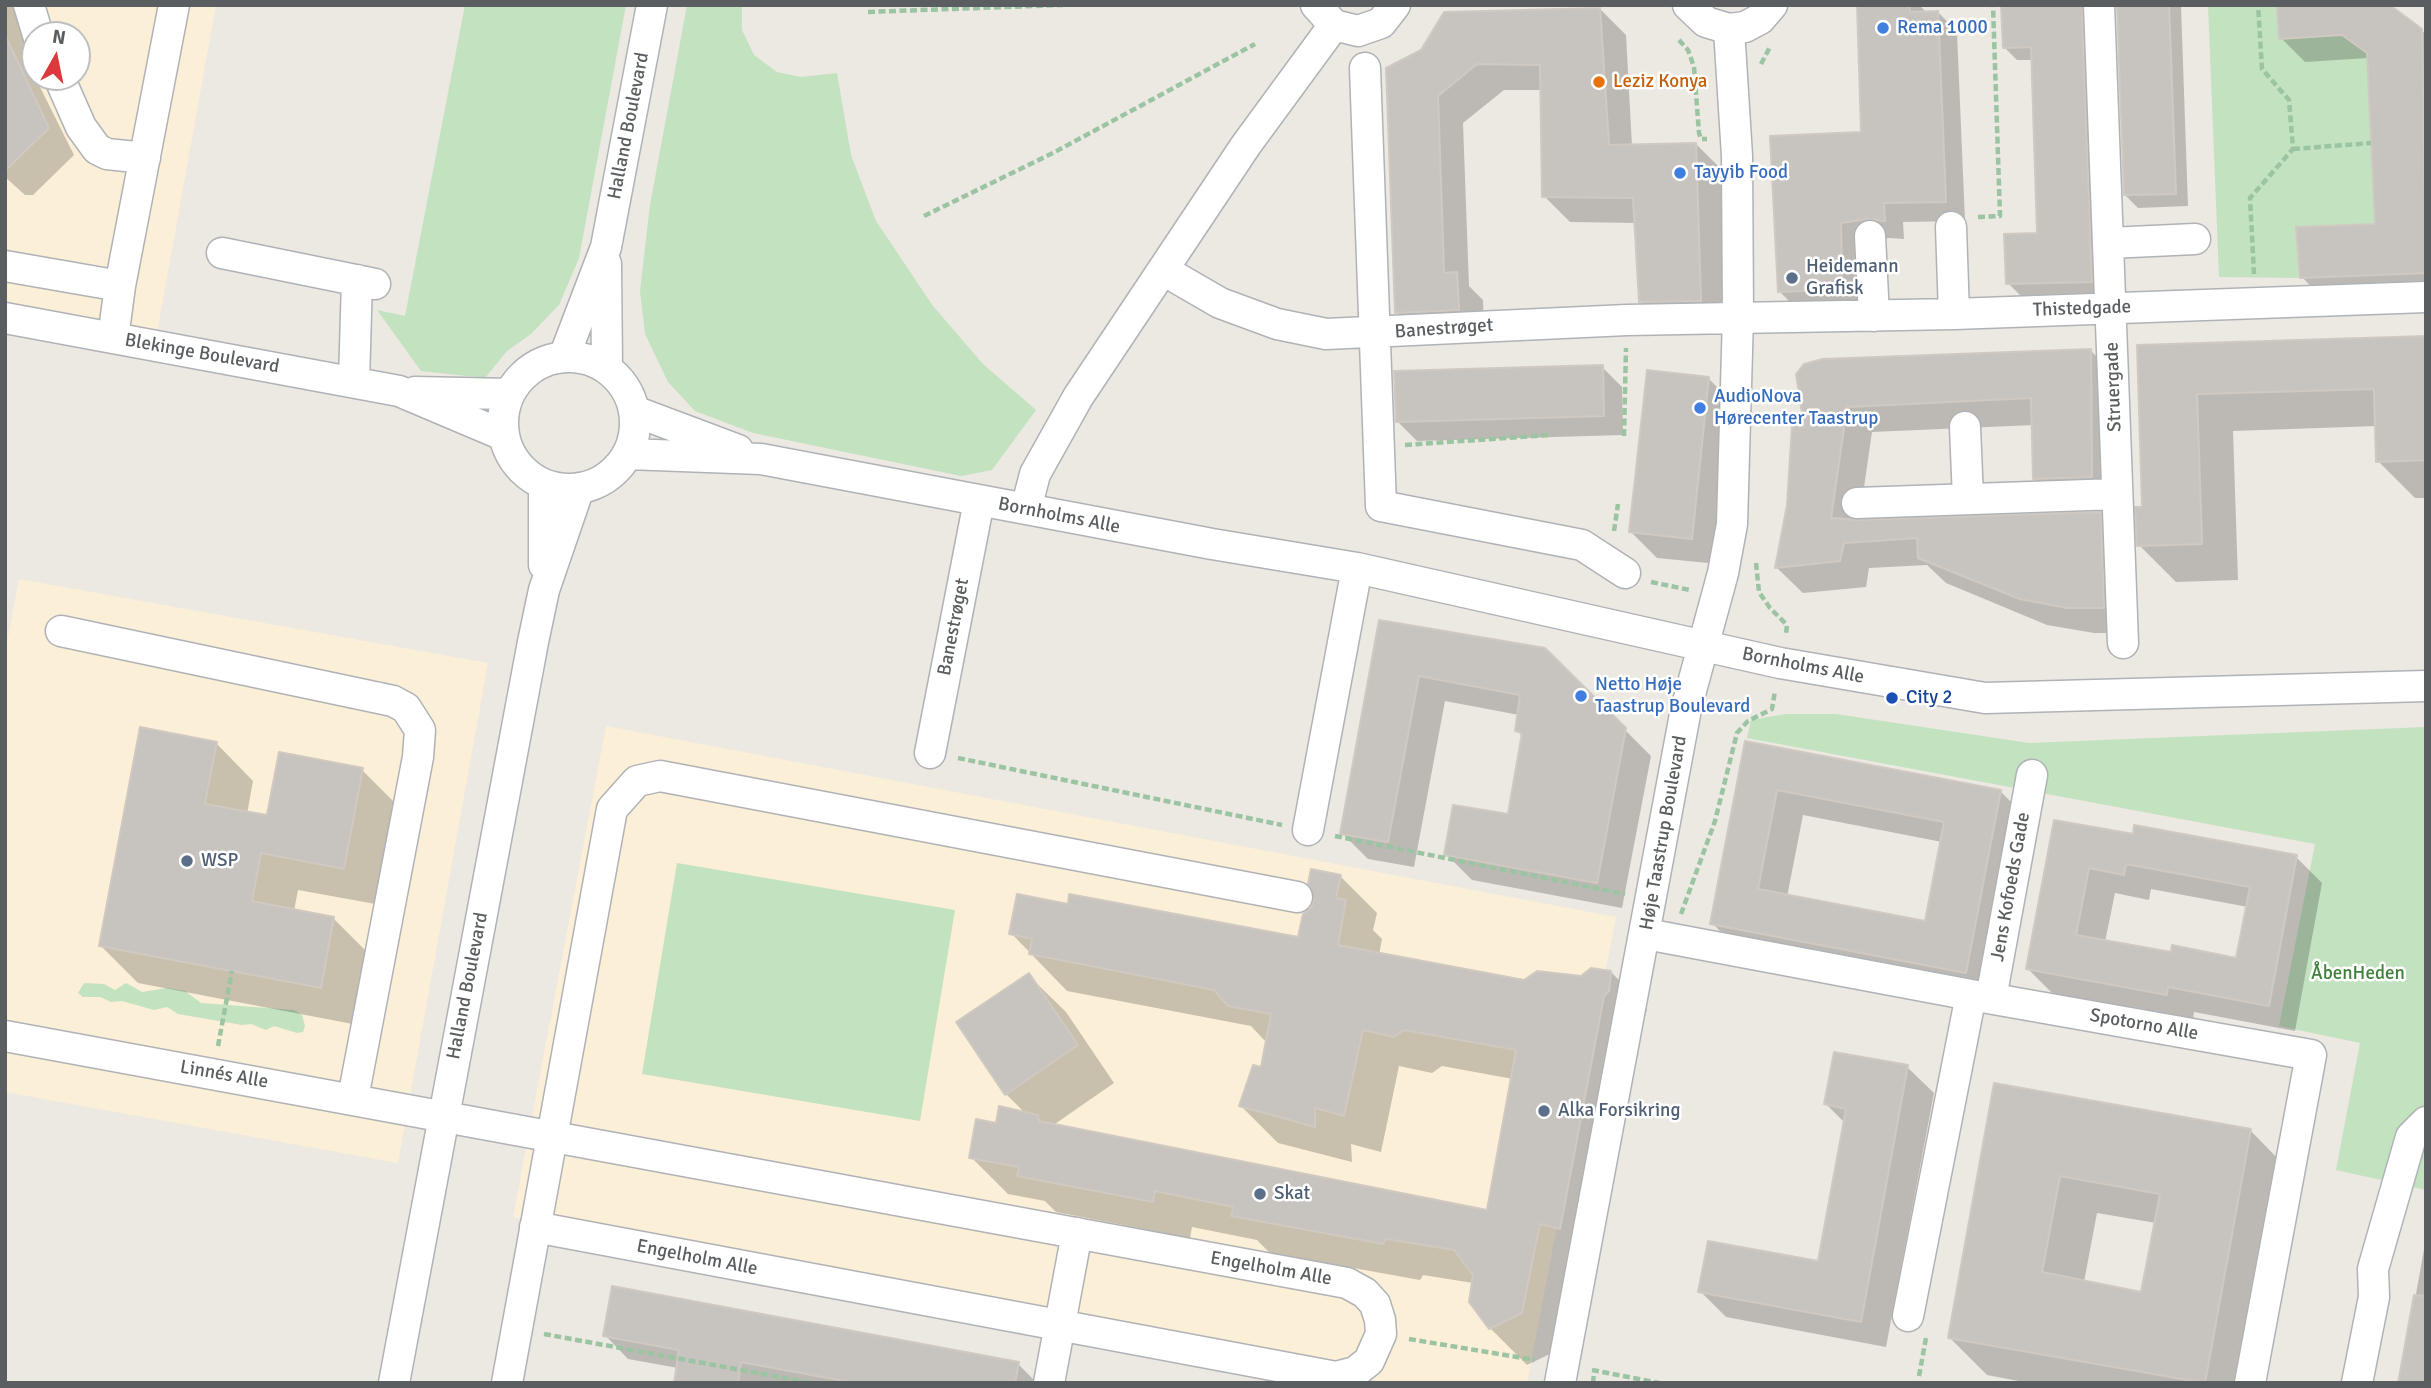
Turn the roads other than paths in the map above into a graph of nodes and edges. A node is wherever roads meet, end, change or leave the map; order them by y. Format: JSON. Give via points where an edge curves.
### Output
{"nodes":[{"id":1,"x":174,"y":5,"type":"edge"},
{"id":2,"x":652,"y":5,"type":"edge"},
{"id":3,"x":1395,"y":5,"type":"edge"},
{"id":4,"x":1688,"y":5,"type":"edge"},
{"id":5,"x":1772,"y":5,"type":"edge"},
{"id":6,"x":2099,"y":5,"type":"edge"},
{"id":7,"x":1325,"y":15,"type":"edge"},
{"id":8,"x":1729,"y":29,"type":"junction"},
{"id":9,"x":1365,"y":68,"type":"dead end"},
{"id":10,"x":65,"y":91,"type":"edge"},
{"id":11,"x":145,"y":158,"type":"junction"},
{"id":12,"x":1951,"y":227,"type":"road end"},
{"id":13,"x":1870,"y":236,"type":"dead end"},
{"id":14,"x":2195,"y":239,"type":"dead end"},
{"id":15,"x":2109,"y":243,"type":"junction"},
{"id":16,"x":606,"y":247,"type":"junction"},
{"id":17,"x":222,"y":253,"type":"dead end"},
{"id":18,"x":5,"y":266,"type":"edge"},
{"id":19,"x":1163,"y":270,"type":"junction"},
{"id":20,"x":120,"y":286,"type":"junction"},
{"id":21,"x":2426,"y":298,"type":"edge"},
{"id":22,"x":2111,"y":308,"type":"junction"},
{"id":23,"x":1954,"y":314,"type":"junction"},
{"id":24,"x":1874,"y":316,"type":"junction"},
{"id":25,"x":1738,"y":317,"type":"junction"},
{"id":26,"x":5,"y":318,"type":"edge"},
{"id":27,"x":1376,"y":333,"type":"junction"},
{"id":28,"x":113,"y":338,"type":"junction"},
{"id":29,"x":564,"y":357,"type":"junction"},
{"id":30,"x":607,"y":368,"type":"junction"},
{"id":31,"x":354,"y":381,"type":"junction"},
{"id":32,"x":399,"y":391,"type":"junction"},
{"id":33,"x":509,"y":394,"type":"junction"},
{"id":34,"x":634,"y":411,"type":"junction"},
{"id":35,"x":1965,"y":427,"type":"dead end"},
{"id":36,"x":503,"y":435,"type":"junction"},
{"id":37,"x":628,"y":454,"type":"junction"},
{"id":38,"x":761,"y":459,"type":"junction"},
{"id":39,"x":544,"y":485,"type":"junction"},
{"id":40,"x":579,"y":488,"type":"junction"},
{"id":41,"x":2117,"y":494,"type":"junction"},
{"id":42,"x":1968,"y":499,"type":"junction"},
{"id":43,"x":979,"y":501,"type":"junction"},
{"id":44,"x":1857,"y":503,"type":"dead end"},
{"id":45,"x":1026,"y":509,"type":"junction"},
{"id":46,"x":1357,"y":568,"type":"junction"},
{"id":47,"x":1625,"y":573,"type":"dead end"},
{"id":48,"x":544,"y":590,"type":"junction"},
{"id":49,"x":61,"y":631,"type":"dead end"},
{"id":50,"x":2123,"y":643,"type":"dead end"},
{"id":51,"x":1703,"y":646,"type":"junction"},
{"id":52,"x":2426,"y":686,"type":"edge"},
{"id":53,"x":930,"y":752,"type":"dead end"},
{"id":54,"x":2032,"y":775,"type":"dead end"},
{"id":55,"x":1308,"y":830,"type":"dead end"},
{"id":56,"x":1297,"y":897,"type":"dead end"},
{"id":57,"x":1659,"y":936,"type":"junction"},
{"id":58,"x":1981,"y":997,"type":"junction"},
{"id":59,"x":5,"y":1036,"type":"edge"},
{"id":60,"x":353,"y":1098,"type":"junction"},
{"id":61,"x":443,"y":1115,"type":"junction"},
{"id":62,"x":2426,"y":1122,"type":"edge"},
{"id":63,"x":552,"y":1136,"type":"junction"},
{"id":64,"x":536,"y":1227,"type":"junction"},
{"id":65,"x":1077,"y":1233,"type":"junction"},
{"id":66,"x":1908,"y":1316,"type":"dead end"},
{"id":67,"x":1059,"y":1326,"type":"junction"},
{"id":68,"x":1570,"y":1376,"type":"edge"},
{"id":69,"x":394,"y":1383,"type":"edge"},
{"id":70,"x":507,"y":1383,"type":"edge"},
{"id":71,"x":1049,"y":1383,"type":"edge"},
{"id":72,"x":2250,"y":1383,"type":"edge"},
{"id":73,"x":2357,"y":1383,"type":"edge"}],
"edges":[{"from":1,"to":11,"type":"street"},
{"from":2,"to":16,"type":"street","name":"Halland Boulevard"},
{"from":3,"to":7,"type":"street","via":[[1370,29],[1345,30]]},
{"from":4,"to":8,"type":"street","via":[[1706,22]]},
{"from":5,"to":8,"type":"street","via":[[1760,19]]},
{"from":6,"to":15,"type":"street","name":"Struergade"},
{"from":7,"to":19,"type":"street"},
{"from":8,"to":25,"type":"street","name":"Høje Taastrup Boulevard","via":[[1737,156]]},
{"from":9,"to":27,"type":"street"},
{"from":10,"to":11,"type":"street","via":[[97,149]]},
{"from":11,"to":20,"type":"street"},
{"from":12,"to":23,"type":"street"},
{"from":13,"to":24,"type":"street"},
{"from":14,"to":15,"type":"street"},
{"from":15,"to":22,"type":"street","name":"Struergade"},
{"from":16,"to":29,"type":"street","name":"Halland Boulevard"},
{"from":16,"to":30,"type":"street","name":"Halland Boulevard"},
{"from":17,"to":31,"type":"street","via":[[366,282]]},
{"from":18,"to":20,"type":"street"},
{"from":19,"to":27,"type":"street","name":"Banestrøget","via":[[1220,303],[1277,324],[1326,334]]},
{"from":19,"to":45,"type":"street","via":[[1072,408],[1035,474]]},
{"from":20,"to":28,"type":"street"},
{"from":21,"to":22,"type":"street","name":"Thistedgade"},
{"from":22,"to":23,"type":"street","name":"Thistedgade"},
{"from":22,"to":41,"type":"street","name":"Struergade"},
{"from":23,"to":24,"type":"street","name":"Thistedgade"},
{"from":24,"to":25,"type":"street","name":"Thistedgade"},
{"from":25,"to":27,"type":"street","name":"Banestrøget"},
{"from":25,"to":51,"type":"street","name":"Høje Taastrup Boulevard","via":[[1732,524]]},
{"from":26,"to":28,"type":"street","name":"Blekinge Boulevard"},
{"from":27,"to":47,"type":"street","via":[[1381,506],[1582,545]]},
{"from":28,"to":31,"type":"street","name":"Blekinge Boulevard"},
{"from":29,"to":30,"type":"street","via":[[590,360]]},
{"from":29,"to":33,"type":"street","via":[[535,366]]},
{"from":30,"to":34,"type":"street","via":[[621,382]]},
{"from":31,"to":32,"type":"street","name":"Blekinge Boulevard"},
{"from":32,"to":33,"type":"street","name":"Blekinge Boulevard"},
{"from":32,"to":36,"type":"street","name":"Blekinge Boulevard"},
{"from":33,"to":36,"type":"street"},
{"from":34,"to":37,"type":"street"},
{"from":34,"to":38,"type":"street","name":"Bornholms Alle"},
{"from":35,"to":42,"type":"street"},
{"from":36,"to":39,"type":"street","via":[[511,456],[525,473]]},
{"from":37,"to":38,"type":"street","name":"Bornholms Alle"},
{"from":37,"to":40,"type":"street","via":[[603,481]]},
{"from":38,"to":43,"type":"street","name":"Bornholms Alle"},
{"from":39,"to":40,"type":"street"},
{"from":39,"to":48,"type":"street","name":"Halland Boulevard"},
{"from":40,"to":48,"type":"street","name":"Halland Boulevard"},
{"from":41,"to":42,"type":"street"},
{"from":41,"to":50,"type":"street","name":"Struergade"},
{"from":42,"to":44,"type":"street"},
{"from":43,"to":45,"type":"street","name":"Bornholms Alle"},
{"from":43,"to":53,"type":"street","name":"Banestrøget"},
{"from":45,"to":46,"type":"street","name":"Bornholms Alle"},
{"from":46,"to":51,"type":"street","name":"Bornholms Alle"},
{"from":46,"to":55,"type":"street"},
{"from":48,"to":61,"type":"street","name":"Halland Boulevard"},
{"from":49,"to":60,"type":"street","via":[[393,701],[406,708],[420,730]]},
{"from":51,"to":52,"type":"street","name":"Bornholms Alle","via":[[1985,698]]},
{"from":51,"to":57,"type":"street","name":"Høje Taastrup Boulevard","via":[[1686,709]]},
{"from":54,"to":58,"type":"street","name":"Jens Kofoeds Gade"},
{"from":56,"to":63,"type":"street","via":[[660,776],[637,781],[612,810]]},
{"from":57,"to":58,"type":"street"},
{"from":57,"to":68,"type":"street","name":"Høje Taastrup Boulevard"},
{"from":58,"to":66,"type":"street"},
{"from":58,"to":72,"type":"street","name":"Spotorno Alle","via":[[2311,1055]]},
{"from":59,"to":60,"type":"street","name":"Linnés Alle"},
{"from":60,"to":61,"type":"street","name":"Linnés Alle"},
{"from":61,"to":63,"type":"street","name":"Engelholm Alle"},
{"from":61,"to":69,"type":"street","name":"Halland Boulevard"},
{"from":62,"to":73,"type":"street","via":[[2411,1137],[2373,1269],[2374,1297]]},
{"from":63,"to":64,"type":"street"},
{"from":63,"to":65,"type":"street","name":"Engelholm Alle"},
{"from":64,"to":67,"type":"street","name":"Engelholm Alle"},
{"from":64,"to":70,"type":"street"},
{"from":65,"to":67,"type":"street"},
{"from":65,"to":67,"type":"street","name":"Engelholm Alle","via":[[1348,1283],[1375,1304],[1381,1334],[1369,1361],[1355,1372],[1336,1377]]},
{"from":67,"to":71,"type":"street"}]}
